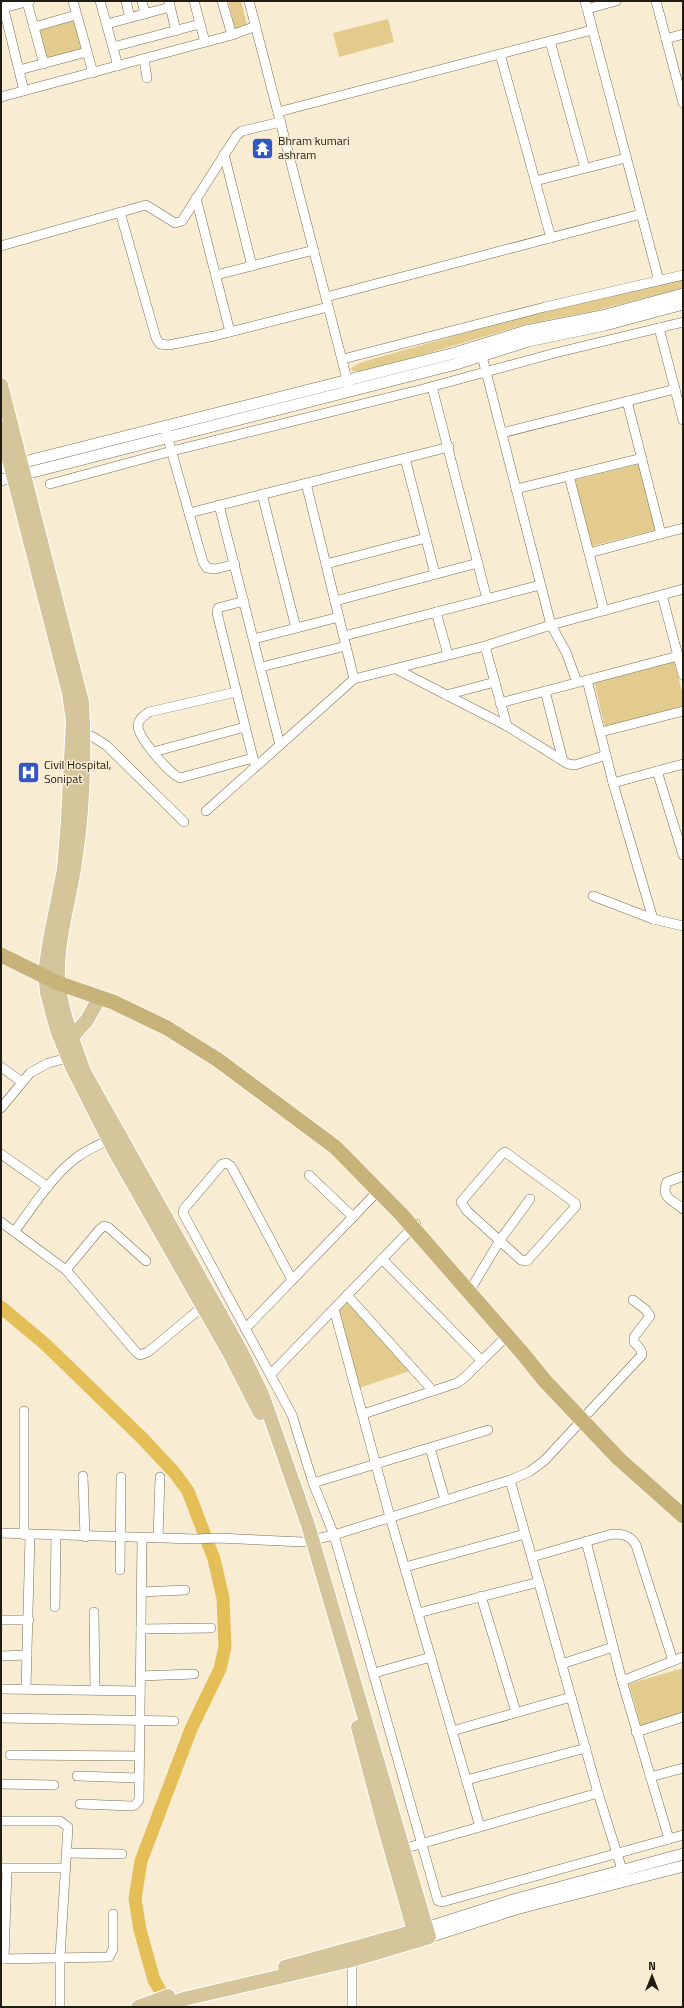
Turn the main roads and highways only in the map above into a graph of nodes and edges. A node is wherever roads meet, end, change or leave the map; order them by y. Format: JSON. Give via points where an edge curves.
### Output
{"nodes":[{"id":1,"x":1,"y":385,"type":"edge"},
{"id":2,"x":1,"y":428,"type":"edge"},
{"id":3,"x":12,"y":471,"type":"edge"},
{"id":4,"x":1,"y":955,"type":"edge"},
{"id":5,"x":48,"y":976,"type":"junction"},
{"id":6,"x":100,"y":998,"type":"junction"},
{"id":7,"x":72,"y":1037,"type":"junction"},
{"id":8,"x":73,"y":1057,"type":"junction"},
{"id":9,"x":403,"y":1212,"type":"junction"},
{"id":10,"x":471,"y":1289,"type":"junction"},
{"id":11,"x":207,"y":1302,"type":"junction"},
{"id":12,"x":536,"y":1364,"type":"junction"},
{"id":13,"x":585,"y":1417,"type":"junction"},
{"id":14,"x":683,"y":1505,"type":"edge"},
{"id":15,"x":683,"y":1516,"type":"edge"},
{"id":16,"x":308,"y":1541,"type":"junction"},
{"id":17,"x":421,"y":1934,"type":"junction"},
{"id":18,"x":187,"y":1994,"type":"junction"},
{"id":19,"x":155,"y":2004,"type":"edge"},
{"id":20,"x":138,"y":2007,"type":"edge"}],
"edges":[{"from":1,"to":3,"type":"main road"},
{"from":2,"to":3,"type":"main road"},
{"from":3,"to":5,"type":"main road","via":[[76,673],[82,702],[64,869],[50,939]]},
{"from":4,"to":5,"type":"highway"},
{"from":5,"to":6,"type":"highway"},
{"from":5,"to":7,"type":"main road"},
{"from":5,"to":8,"type":"main road","via":[[47,993],[57,1030]]},
{"from":5,"to":9,"type":"highway","via":[[116,996],[171,1022],[222,1054],[340,1142]]},
{"from":6,"to":7,"type":"main road","via":[[87,1020]]},
{"from":6,"to":9,"type":"highway","via":[[114,1002],[167,1028],[218,1060],[335,1147],[378,1191]]},
{"from":7,"to":8,"type":"main road"},
{"from":8,"to":11,"type":"main road","via":[[84,1072]]},
{"from":8,"to":11,"type":"main road","via":[[109,1140]]},
{"from":9,"to":10,"type":"highway"},
{"from":10,"to":12,"type":"highway"},
{"from":10,"to":12,"type":"highway","via":[[507,1336]]},
{"from":11,"to":16,"type":"main road","via":[[265,1426]]},
{"from":12,"to":13,"type":"highway"},
{"from":13,"to":14,"type":"highway"},
{"from":13,"to":15,"type":"highway","via":[[619,1459]]},
{"from":16,"to":17,"type":"main road","via":[[356,1722]]},
{"from":16,"to":17,"type":"main road","via":[[403,1849]]},
{"from":17,"to":18,"type":"main road"},
{"from":17,"to":18,"type":"main road","via":[[352,1960]]},
{"from":18,"to":19,"type":"main road"},
{"from":19,"to":20,"type":"main road"}]}
